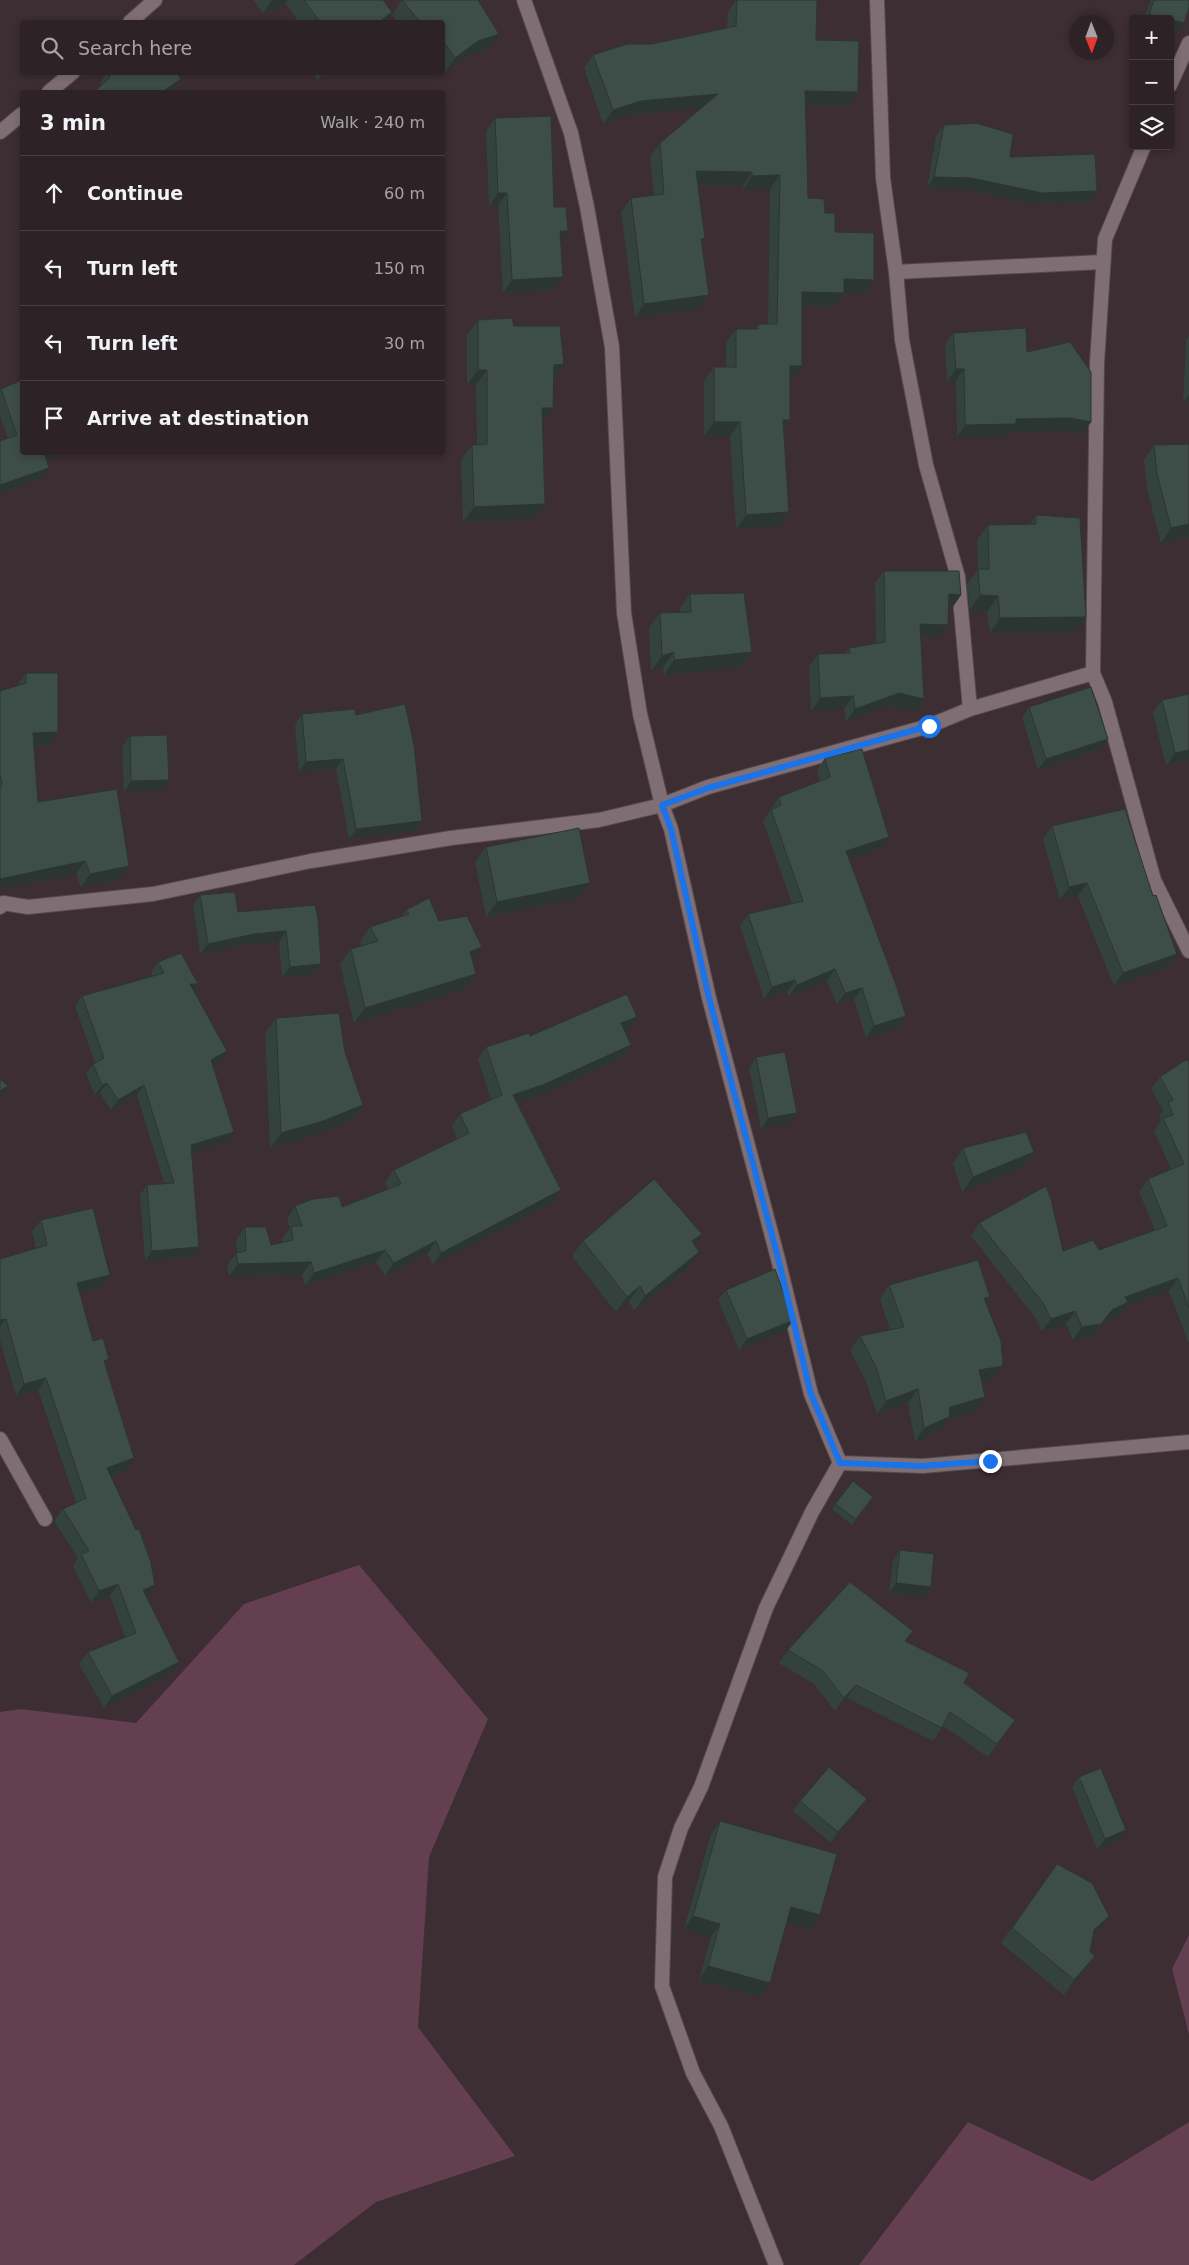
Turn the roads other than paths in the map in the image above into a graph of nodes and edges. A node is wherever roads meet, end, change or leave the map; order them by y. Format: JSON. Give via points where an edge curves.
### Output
{"nodes":[{"id":1,"x":154,"y":0,"type":"edge"},
{"id":2,"x":524,"y":0,"type":"edge"},
{"id":3,"x":877,"y":0,"type":"edge"},
{"id":4,"x":132,"y":20,"type":"edge"},
{"id":5,"x":1189,"y":43,"type":"edge"},
{"id":6,"x":69,"y":75,"type":"edge"},
{"id":7,"x":1174,"y":77,"type":"edge"},
{"id":8,"x":51,"y":90,"type":"edge"},
{"id":9,"x":20,"y":116,"type":"edge"},
{"id":10,"x":0,"y":132,"type":"edge"},
{"id":11,"x":1142,"y":150,"type":"edge"},
{"id":12,"x":1103,"y":262,"type":"junction"},
{"id":13,"x":896,"y":272,"type":"junction"},
{"id":14,"x":1093,"y":673,"type":"junction"},
{"id":15,"x":970,"y":709,"type":"junction"},
{"id":16,"x":662,"y":805,"type":"junction"},
{"id":17,"x":0,"y":907,"type":"edge"},
{"id":18,"x":1189,"y":951,"type":"edge"},
{"id":19,"x":0,"y":1439,"type":"edge"},
{"id":20,"x":1189,"y":1442,"type":"edge"},
{"id":21,"x":840,"y":1463,"type":"junction"},
{"id":22,"x":45,"y":1519,"type":"dead end"},
{"id":23,"x":776,"y":2265,"type":"edge"}],
"edges":[{"from":1,"to":4,"type":"street"},
{"from":2,"to":16,"type":"street","via":[[571,133],[612,347],[624,613],[640,714]]},
{"from":3,"to":13,"type":"street","via":[[882,178]]},
{"from":5,"to":7,"type":"street"},
{"from":6,"to":8,"type":"street"},
{"from":9,"to":10,"type":"street"},
{"from":11,"to":12,"type":"street","via":[[1105,239]]},
{"from":12,"to":13,"type":"street"},
{"from":12,"to":14,"type":"street","via":[[1097,372]]},
{"from":13,"to":15,"type":"street","via":[[902,340],[926,465],[958,577]]},
{"from":14,"to":15,"type":"street"},
{"from":14,"to":18,"type":"street","via":[[1105,702],[1154,880]]},
{"from":15,"to":16,"type":"street","via":[[929,726],[708,788]]},
{"from":16,"to":17,"type":"street","via":[[600,820],[451,838],[312,861],[153,894],[28,907],[3,903]]},
{"from":16,"to":21,"type":"street","via":[[671,829],[709,998],[811,1394]]},
{"from":19,"to":22,"type":"street"},
{"from":20,"to":21,"type":"street","via":[[922,1466]]},
{"from":21,"to":23,"type":"street","via":[[812,1512],[766,1608],[701,1787],[681,1828],[666,1877],[662,1986],[693,2073],[721,2126]]}]}
